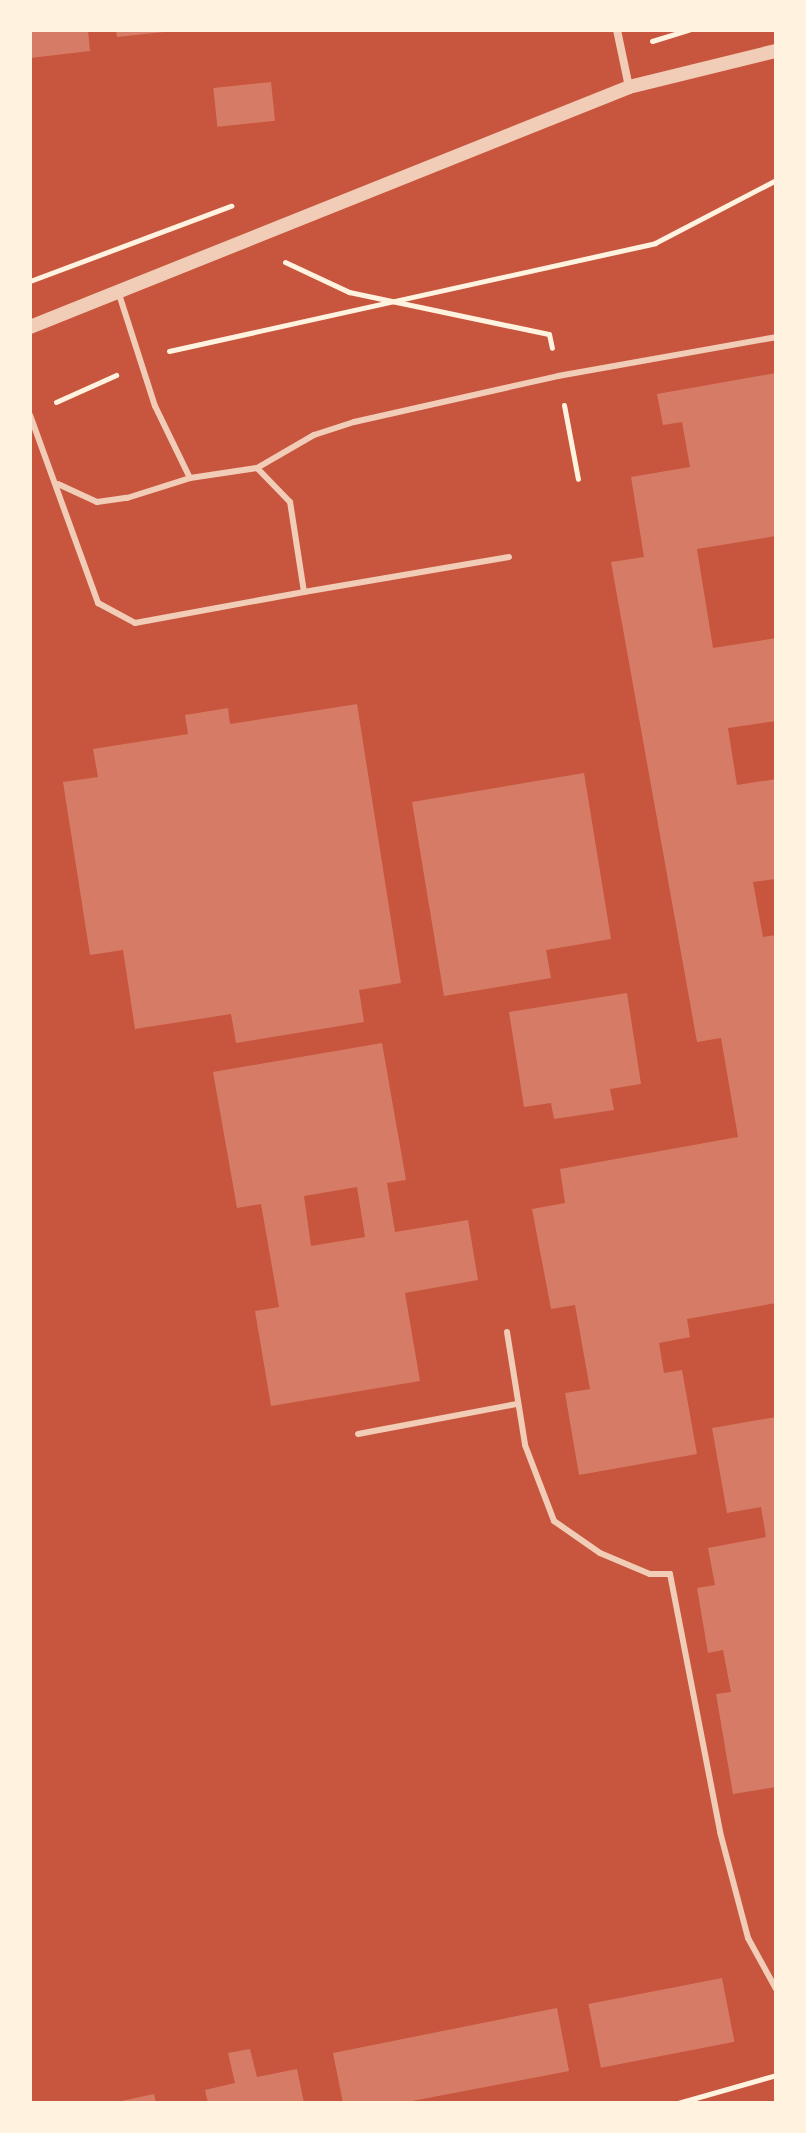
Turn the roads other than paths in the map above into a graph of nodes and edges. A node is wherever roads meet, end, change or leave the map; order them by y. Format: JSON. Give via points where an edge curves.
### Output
{"nodes":[{"id":1,"x":617,"y":30,"type":"edge"},
{"id":2,"x":776,"y":51,"type":"edge"},
{"id":3,"x":629,"y":87,"type":"junction"},
{"id":4,"x":117,"y":290,"type":"junction"},
{"id":5,"x":30,"y":327,"type":"edge"},
{"id":6,"x":776,"y":337,"type":"edge"},
{"id":7,"x":30,"y":415,"type":"edge"},
{"id":8,"x":257,"y":468,"type":"junction"},
{"id":9,"x":190,"y":478,"type":"junction"},
{"id":10,"x":58,"y":484,"type":"junction"},
{"id":11,"x":509,"y":557,"type":"dead end"},
{"id":12,"x":304,"y":592,"type":"junction"},
{"id":13,"x":507,"y":1332,"type":"dead end"},
{"id":14,"x":517,"y":1404,"type":"junction"},
{"id":15,"x":358,"y":1434,"type":"dead end"},
{"id":16,"x":776,"y":1989,"type":"edge"}],
"edges":[{"from":1,"to":3,"type":"street"},
{"from":2,"to":3,"type":"street"},
{"from":3,"to":4,"type":"street"},
{"from":4,"to":5,"type":"street"},
{"from":4,"to":9,"type":"lane","via":[[155,406]]},
{"from":6,"to":8,"type":"lane","via":[[558,376],[354,422],[314,435]]},
{"from":7,"to":10,"type":"lane"},
{"from":8,"to":9,"type":"lane"},
{"from":8,"to":12,"type":"lane","via":[[290,502]]},
{"from":9,"to":10,"type":"lane","via":[[97,502]]},
{"from":10,"to":12,"type":"lane","via":[[98,603],[135,623]]},
{"from":11,"to":12,"type":"lane"},
{"from":13,"to":14,"type":"lane"},
{"from":14,"to":15,"type":"lane"},
{"from":14,"to":16,"type":"lane","via":[[541,1497],[554,1521],[610,1558],[650,1574],[670,1574],[720,1832],[748,1938]]}]}
